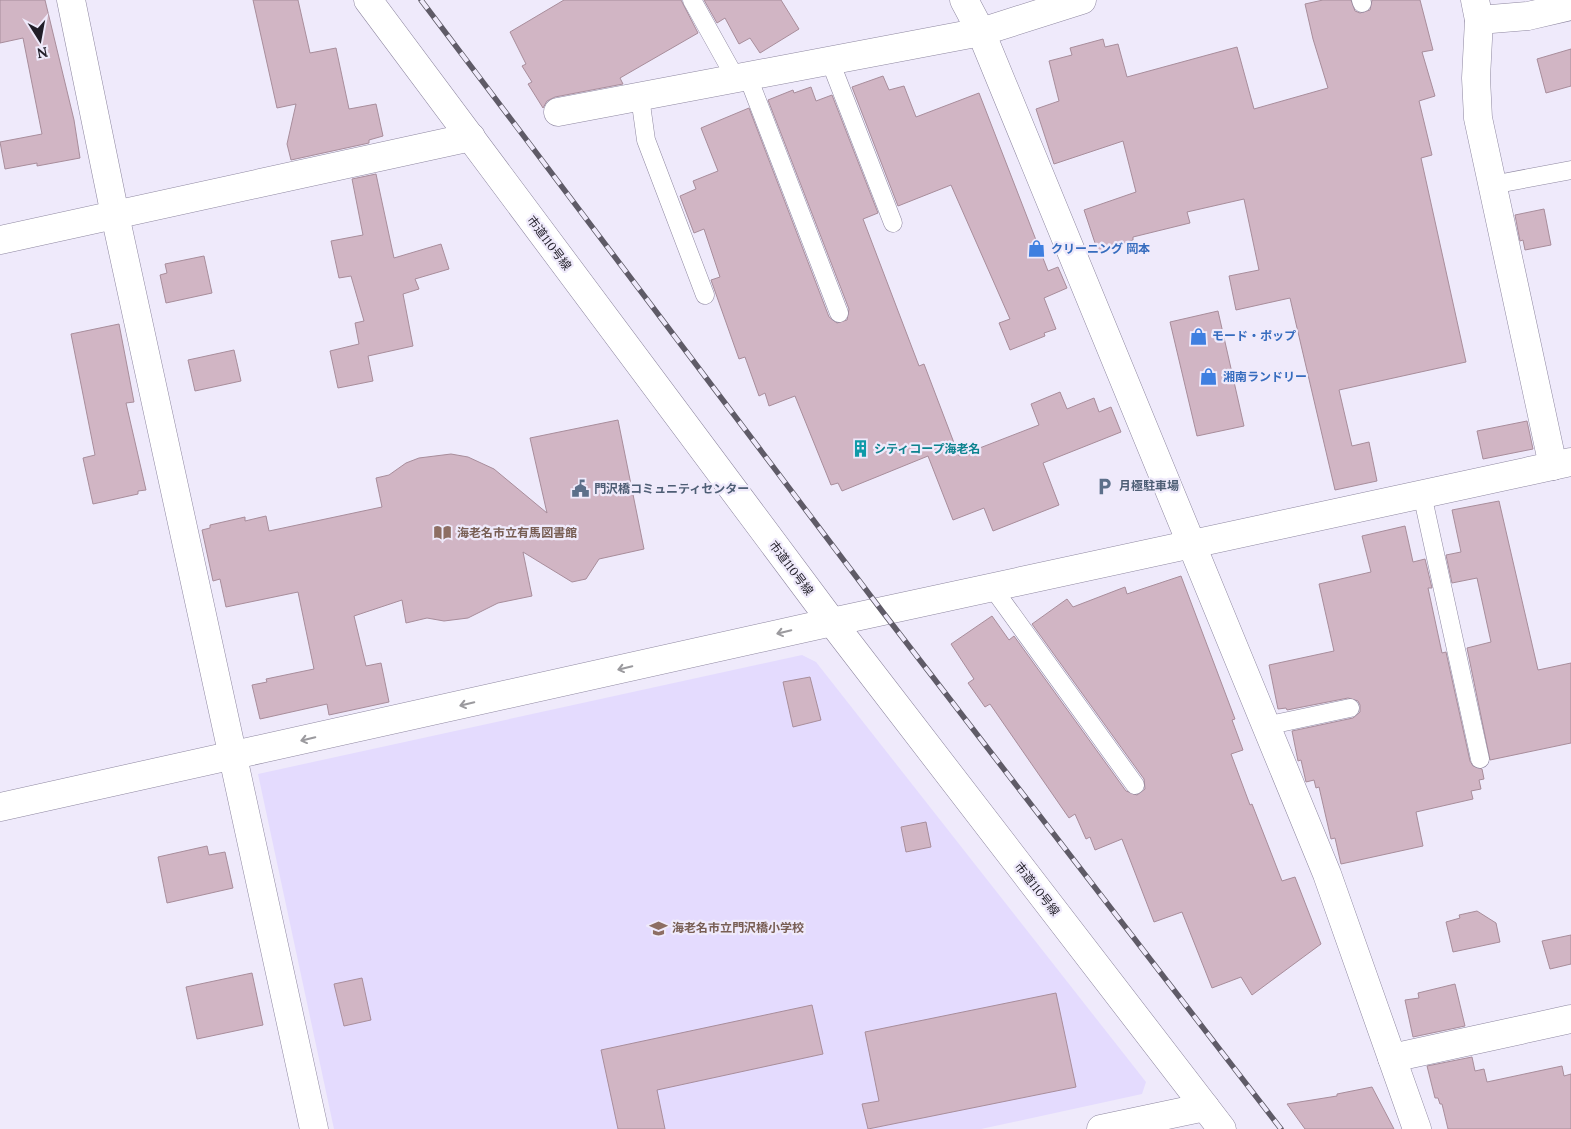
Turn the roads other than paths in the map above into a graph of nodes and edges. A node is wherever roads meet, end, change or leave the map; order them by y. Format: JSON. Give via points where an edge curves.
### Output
{"nodes":[{"id":1,"x":71,"y":0,"type":"edge"},
{"id":2,"x":368,"y":0,"type":"edge"},
{"id":3,"x":692,"y":0,"type":"edge"},
{"id":4,"x":964,"y":0,"type":"edge"},
{"id":5,"x":1082,"y":0,"type":"edge"},
{"id":6,"x":1571,"y":6,"type":"edge"},
{"id":7,"x":1477,"y":10,"type":"edge"},
{"id":8,"x":981,"y":32,"type":"junction"},
{"id":9,"x":830,"y":61,"type":"junction"},
{"id":10,"x":742,"y":78,"type":"junction"},
{"id":11,"x":640,"y":96,"type":"junction"},
{"id":12,"x":558,"y":112,"type":"dead end"},
{"id":13,"x":471,"y":137,"type":"junction"},
{"id":14,"x":1571,"y":170,"type":"edge"},
{"id":15,"x":1492,"y":185,"type":"junction"},
{"id":16,"x":115,"y":215,"type":"junction"},
{"id":17,"x":893,"y":222,"type":"dead end"},
{"id":18,"x":0,"y":240,"type":"edge"},
{"id":19,"x":706,"y":295,"type":"dead end"},
{"id":20,"x":839,"y":313,"type":"dead end"},
{"id":21,"x":1562,"y":464,"type":"edge"},
{"id":22,"x":1422,"y":494,"type":"junction"},
{"id":23,"x":1191,"y":544,"type":"junction"},
{"id":24,"x":992,"y":587,"type":"junction"},
{"id":25,"x":832,"y":622,"type":"junction"},
{"id":26,"x":1350,"y":708,"type":"dead end"},
{"id":27,"x":1266,"y":726,"type":"junction"},
{"id":28,"x":232,"y":756,"type":"junction"},
{"id":29,"x":1480,"y":759,"type":"dead end"},
{"id":30,"x":1135,"y":785,"type":"dead end"},
{"id":31,"x":0,"y":806,"type":"edge"},
{"id":32,"x":1571,"y":1019,"type":"edge"},
{"id":33,"x":1392,"y":1058,"type":"junction"},
{"id":34,"x":1205,"y":1107,"type":"junction"},
{"id":35,"x":314,"y":1129,"type":"edge"},
{"id":36,"x":1101,"y":1129,"type":"edge"},
{"id":37,"x":1222,"y":1129,"type":"edge"},
{"id":38,"x":1417,"y":1129,"type":"edge"}],
"edges":[{"from":1,"to":16,"type":"street"},
{"from":2,"to":13,"type":"street","name":"市道110号線"},
{"from":3,"to":10,"type":"lane"},
{"from":4,"to":8,"type":"street"},
{"from":5,"to":8,"type":"street"},
{"from":6,"to":7,"type":"street","via":[[1528,16]]},
{"from":7,"to":15,"type":"street","via":[[1478,118]]},
{"from":8,"to":9,"type":"street"},
{"from":8,"to":23,"type":"street"},
{"from":9,"to":10,"type":"street"},
{"from":9,"to":17,"type":"lane"},
{"from":10,"to":11,"type":"street"},
{"from":10,"to":20,"type":"lane"},
{"from":11,"to":12,"type":"street"},
{"from":11,"to":19,"type":"lane","via":[[646,140]]},
{"from":13,"to":16,"type":"street"},
{"from":13,"to":25,"type":"street","name":"市道110号線"},
{"from":14,"to":15,"type":"lane"},
{"from":15,"to":21,"type":"street"},
{"from":16,"to":18,"type":"street"},
{"from":16,"to":28,"type":"street"},
{"from":21,"to":22,"type":"street"},
{"from":22,"to":23,"type":"street"},
{"from":22,"to":29,"type":"lane"},
{"from":23,"to":24,"type":"street"},
{"from":23,"to":27,"type":"street"},
{"from":24,"to":25,"type":"street"},
{"from":24,"to":30,"type":"lane"},
{"from":25,"to":28,"type":"street","one_way":true},
{"from":25,"to":34,"type":"street","name":"市道110号線"},
{"from":26,"to":27,"type":"lane"},
{"from":27,"to":33,"type":"street","via":[[1327,874]]},
{"from":28,"to":31,"type":"street"},
{"from":28,"to":35,"type":"street"},
{"from":32,"to":33,"type":"street"},
{"from":33,"to":38,"type":"street"},
{"from":34,"to":36,"type":"street"},
{"from":34,"to":37,"type":"street","name":"市道110号線"}]}
